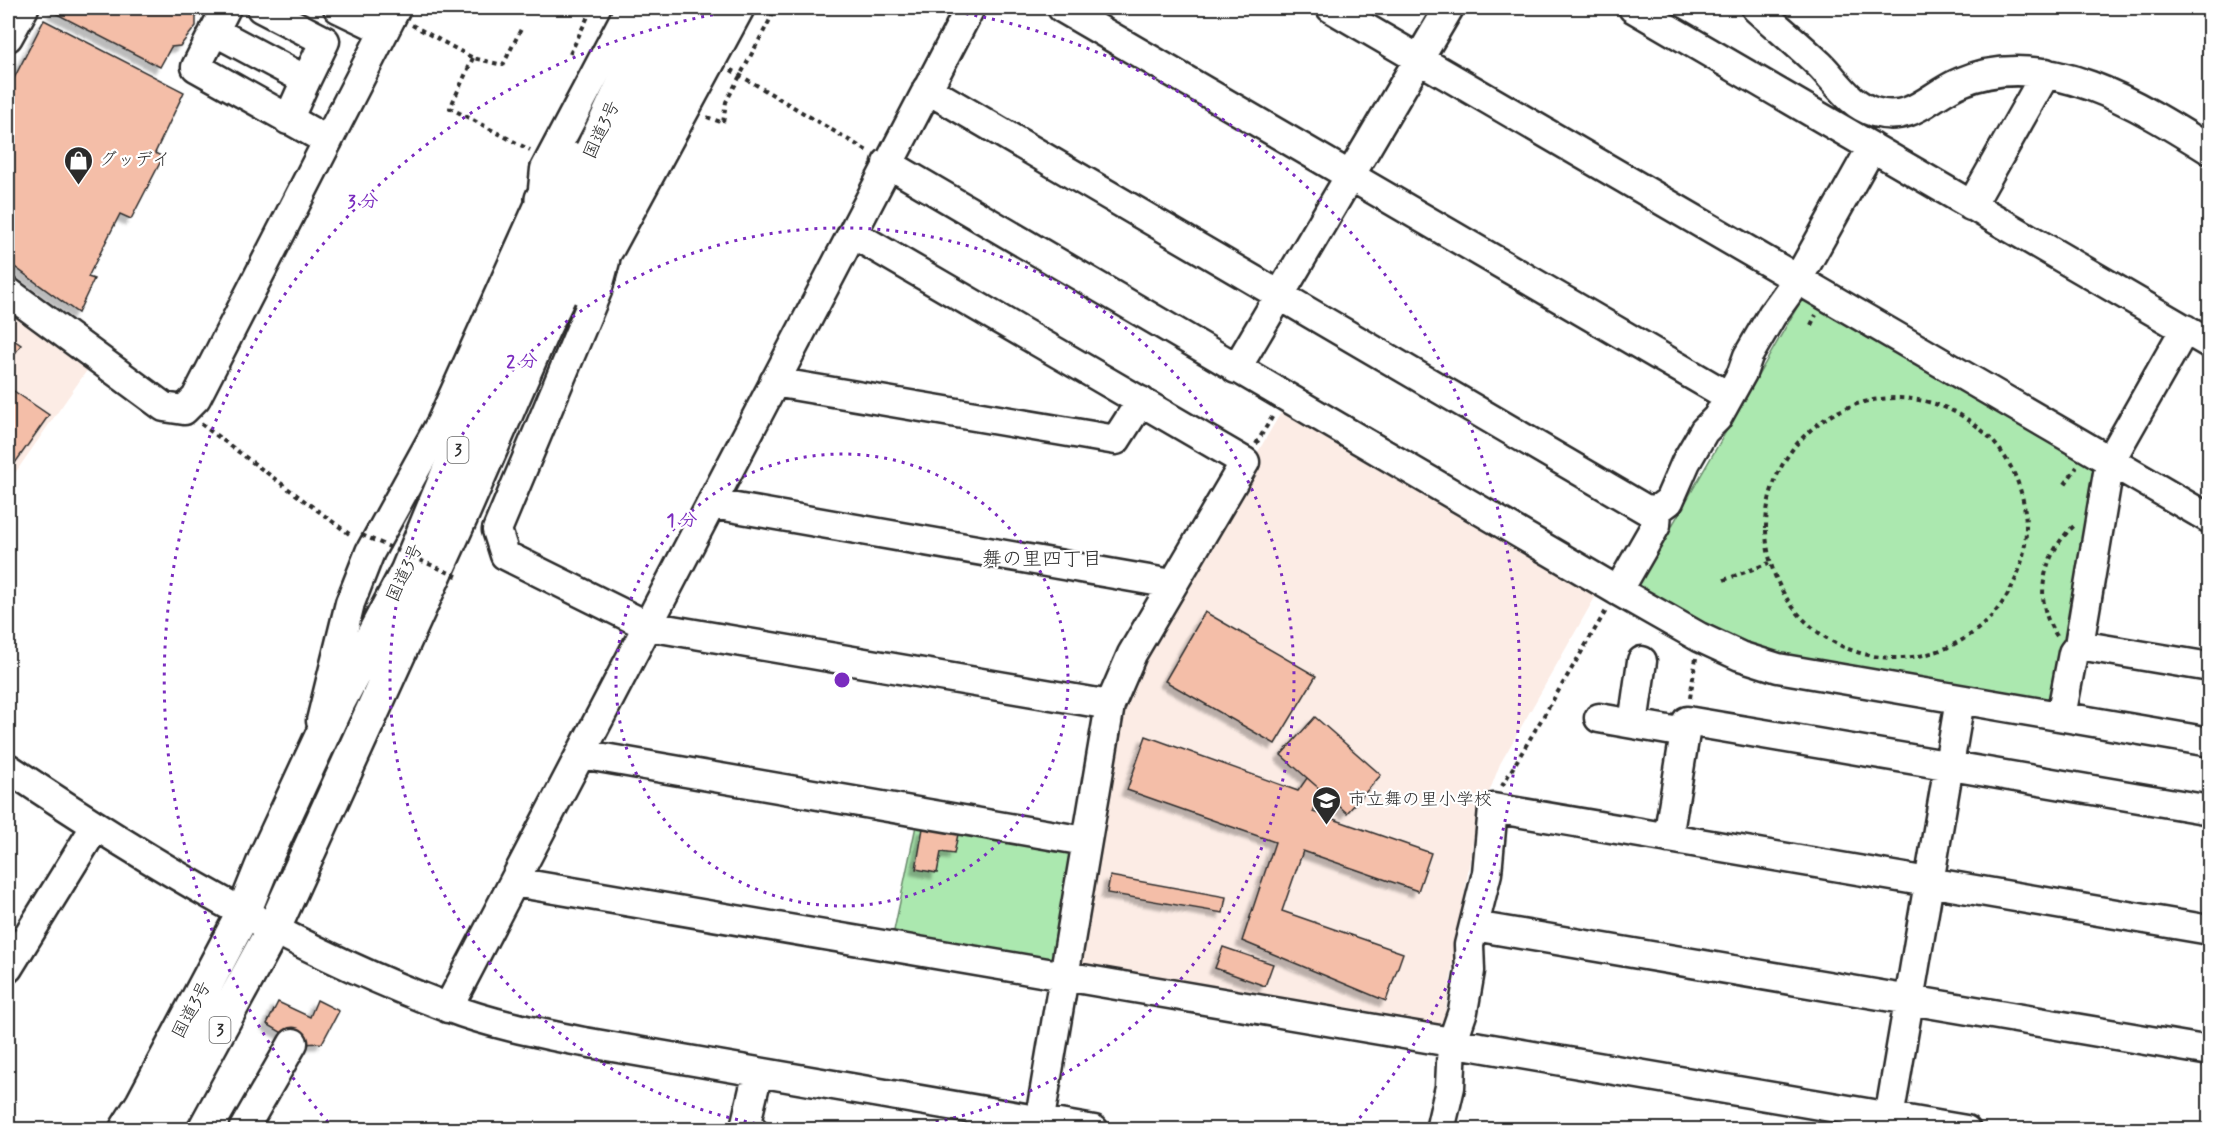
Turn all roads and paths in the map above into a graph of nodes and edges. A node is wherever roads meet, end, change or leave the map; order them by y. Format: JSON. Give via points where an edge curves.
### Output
{"nodes":[{"id":1,"x":24,"y":8,"type":"edge"},
{"id":2,"x":261,"y":8,"type":"edge"},
{"id":3,"x":338,"y":8,"type":"edge"},
{"id":4,"x":592,"y":8,"type":"edge"},
{"id":5,"x":630,"y":8,"type":"edge"},
{"id":6,"x":663,"y":8,"type":"edge"},
{"id":7,"x":700,"y":8,"type":"edge"},
{"id":8,"x":737,"y":8,"type":"edge"},
{"id":9,"x":763,"y":8,"type":"edge"},
{"id":10,"x":970,"y":8,"type":"edge"},
{"id":11,"x":1062,"y":8,"type":"edge"},
{"id":12,"x":1331,"y":8,"type":"edge"},
{"id":13,"x":1449,"y":8,"type":"edge"},
{"id":14,"x":1633,"y":8,"type":"edge"},
{"id":15,"x":1756,"y":8,"type":"edge"},
{"id":16,"x":391,"y":17,"type":"edge"},
{"id":17,"x":220,"y":19,"type":"edge"},
{"id":18,"x":522,"y":27,"type":"dead end"},
{"id":19,"x":8,"y":37,"type":"edge"},
{"id":20,"x":570,"y":54,"type":"dead end"},
{"id":21,"x":473,"y":58,"type":"junction"},
{"id":22,"x":1419,"y":58,"type":"junction"},
{"id":23,"x":730,"y":70,"type":"dead end"},
{"id":24,"x":2046,"y":73,"type":"junction"},
{"id":25,"x":739,"y":76,"type":"junction"},
{"id":26,"x":306,"y":80,"type":"junction"},
{"id":27,"x":927,"y":89,"type":"junction"},
{"id":28,"x":700,"y":114,"type":"dead end"},
{"id":29,"x":288,"y":120,"type":"junction"},
{"id":30,"x":598,"y":139,"type":"junction"},
{"id":31,"x":328,"y":141,"type":"junction"},
{"id":32,"x":1872,"y":147,"type":"junction"},
{"id":33,"x":2210,"y":150,"type":"edge"},
{"id":34,"x":536,"y":153,"type":"dead end"},
{"id":35,"x":887,"y":163,"type":"junction"},
{"id":36,"x":1350,"y":176,"type":"junction"},
{"id":37,"x":542,"y":199,"type":"junction"},
{"id":38,"x":1971,"y":206,"type":"junction"},
{"id":39,"x":853,"y":234,"type":"junction"},
{"id":40,"x":609,"y":245,"type":"junction"},
{"id":41,"x":1798,"y":279,"type":"junction"},
{"id":42,"x":8,"y":292,"type":"edge"},
{"id":43,"x":1280,"y":296,"type":"junction"},
{"id":44,"x":2185,"y":329,"type":"junction"},
{"id":45,"x":542,"y":331,"type":"junction"},
{"id":46,"x":2210,"y":344,"type":"edge"},
{"id":47,"x":1236,"y":369,"type":"junction"},
{"id":48,"x":774,"y":382,"type":"junction"},
{"id":49,"x":1286,"y":395,"type":"junction"},
{"id":50,"x":1728,"y":396,"type":"junction"},
{"id":51,"x":1141,"y":401,"type":"junction"},
{"id":52,"x":184,"y":410,"type":"junction"},
{"id":53,"x":2110,"y":461,"type":"junction"},
{"id":54,"x":1245,"y":462,"type":"junction"},
{"id":55,"x":713,"y":504,"type":"junction"},
{"id":56,"x":1657,"y":510,"type":"junction"},
{"id":57,"x":2100,"y":517,"type":"junction"},
{"id":58,"x":2210,"y":519,"type":"edge"},
{"id":59,"x":362,"y":535,"type":"dead end"},
{"id":60,"x":352,"y":536,"type":"dead end"},
{"id":61,"x":1769,"y":563,"type":"junction"},
{"id":62,"x":459,"y":577,"type":"dead end"},
{"id":63,"x":1724,"y":580,"type":"dead end"},
{"id":64,"x":1172,"y":584,"type":"junction"},
{"id":65,"x":1618,"y":591,"type":"junction"},
{"id":66,"x":648,"y":626,"type":"junction"},
{"id":67,"x":1699,"y":637,"type":"junction"},
{"id":68,"x":2079,"y":645,"type":"junction"},
{"id":69,"x":1642,"y":661,"type":"dead end"},
{"id":70,"x":2210,"y":667,"type":"edge"},
{"id":71,"x":1960,"y":700,"type":"junction"},
{"id":72,"x":1110,"y":705,"type":"junction"},
{"id":73,"x":2061,"y":716,"type":"junction"},
{"id":74,"x":1599,"y":718,"type":"dead end"},
{"id":75,"x":1633,"y":724,"type":"junction"},
{"id":76,"x":1686,"y":727,"type":"junction"},
{"id":77,"x":2210,"y":742,"type":"edge"},
{"id":78,"x":581,"y":754,"type":"junction"},
{"id":79,"x":312,"y":758,"type":"junction"},
{"id":80,"x":1947,"y":765,"type":"junction"},
{"id":81,"x":8,"y":768,"type":"edge"},
{"id":82,"x":1493,"y":808,"type":"junction"},
{"id":83,"x":2210,"y":810,"type":"edge"},
{"id":84,"x":95,"y":827,"type":"junction"},
{"id":85,"x":1668,"y":838,"type":"junction"},
{"id":86,"x":1085,"y":841,"type":"junction"},
{"id":87,"x":514,"y":882,"type":"junction"},
{"id":88,"x":1929,"y":882,"type":"junction"},
{"id":89,"x":243,"y":914,"type":"junction"},
{"id":90,"x":1474,"y":926,"type":"junction"},
{"id":91,"x":273,"y":930,"type":"junction"},
{"id":92,"x":2210,"y":930,"type":"edge"},
{"id":93,"x":11,"y":955,"type":"edge"},
{"id":94,"x":1063,"y":977,"type":"junction"},
{"id":95,"x":1908,"y":1000,"type":"junction"},
{"id":96,"x":448,"y":1008,"type":"junction"},
{"id":97,"x":292,"y":1042,"type":"dead end"},
{"id":98,"x":1452,"y":1043,"type":"junction"},
{"id":99,"x":2210,"y":1051,"type":"edge"},
{"id":100,"x":758,"y":1072,"type":"junction"},
{"id":101,"x":1888,"y":1123,"type":"edge"},
{"id":102,"x":1039,"y":1125,"type":"edge"},
{"id":103,"x":126,"y":1130,"type":"edge"},
{"id":104,"x":164,"y":1130,"type":"edge"},
{"id":105,"x":243,"y":1130,"type":"edge"},
{"id":106,"x":753,"y":1130,"type":"edge"},
{"id":107,"x":1094,"y":1130,"type":"edge"},
{"id":108,"x":1440,"y":1130,"type":"edge"},
{"id":109,"x":1966,"y":1130,"type":"edge"}],
"edges":[{"from":1,"to":19,"type":"street"},
{"from":2,"to":26,"type":"street","via":[[325,41]]},
{"from":3,"to":16,"type":"street"},
{"from":4,"to":20,"type":"path"},
{"from":5,"to":37,"type":"street","via":[[545,169]]},
{"from":6,"to":30,"type":"highway","name":"国道3号","number":"3"},
{"from":7,"to":45,"type":"highway","name":"国道3号","number":"3"},
{"from":8,"to":40,"type":"highway"},
{"from":9,"to":25,"type":"path","via":[[773,15]]},
{"from":10,"to":27,"type":"street"},
{"from":11,"to":36,"type":"street"},
{"from":12,"to":22,"type":"street"},
{"from":13,"to":22,"type":"street"},
{"from":14,"to":32,"type":"street"},
{"from":15,"to":24,"type":"street","via":[[1821,66],[1851,100],[1874,112],[1912,113],[1961,82],[1989,74],[2026,70]]},
{"from":16,"to":21,"type":"path"},
{"from":16,"to":31,"type":"street"},
{"from":17,"to":26,"type":"street"},
{"from":17,"to":29,"type":"street","via":[[196,67]]},
{"from":18,"to":21,"type":"path","via":[[503,65]]},
{"from":21,"to":34,"type":"path","via":[[450,108]]},
{"from":22,"to":36,"type":"street"},
{"from":22,"to":41,"type":"street"},
{"from":23,"to":25,"type":"path"},
{"from":24,"to":33,"type":"street","via":[[2145,109]]},
{"from":24,"to":38,"type":"street"},
{"from":25,"to":28,"type":"path","via":[[726,102],[723,123]]},
{"from":25,"to":35,"type":"path"},
{"from":26,"to":29,"type":"street"},
{"from":27,"to":35,"type":"street"},
{"from":27,"to":43,"type":"street"},
{"from":29,"to":31,"type":"street"},
{"from":30,"to":37,"type":"highway"},
{"from":30,"to":79,"type":"highway","name":"国道3号","number":"3","via":[[472,416],[407,572]]},
{"from":31,"to":52,"type":"street","via":[[196,398]]},
{"from":32,"to":38,"type":"street"},
{"from":32,"to":41,"type":"street"},
{"from":35,"to":39,"type":"street"},
{"from":35,"to":47,"type":"street"},
{"from":36,"to":43,"type":"street"},
{"from":36,"to":50,"type":"street"},
{"from":37,"to":79,"type":"street","via":[[441,423],[369,552],[350,603]]},
{"from":38,"to":44,"type":"street"},
{"from":39,"to":48,"type":"street"},
{"from":39,"to":51,"type":"street"},
{"from":40,"to":45,"type":"highway","via":[[574,301]]},
{"from":40,"to":66,"type":"street","via":[[597,291],[496,530],[505,555]]},
{"from":41,"to":50,"type":"street","via":[[1772,315]]},
{"from":41,"to":53,"type":"street"},
{"from":42,"to":52,"type":"street","via":[[164,407]]},
{"from":43,"to":47,"type":"street"},
{"from":43,"to":56,"type":"street","via":[[1645,509]]},
{"from":44,"to":46,"type":"street"},
{"from":44,"to":53,"type":"street"},
{"from":45,"to":91,"type":"highway","name":"国道3号","number":"3"},
{"from":47,"to":49,"type":"street"},
{"from":48,"to":51,"type":"street","via":[[1116,440]]},
{"from":48,"to":55,"type":"street"},
{"from":49,"to":54,"type":"path"},
{"from":49,"to":65,"type":"street"},
{"from":50,"to":56,"type":"street","via":[[1686,462],[1669,501]]},
{"from":51,"to":54,"type":"street"},
{"from":52,"to":60,"type":"path"},
{"from":53,"to":57,"type":"street"},
{"from":53,"to":58,"type":"street"},
{"from":54,"to":64,"type":"street"},
{"from":55,"to":64,"type":"street"},
{"from":55,"to":66,"type":"street"},
{"from":56,"to":65,"type":"street","via":[[1656,525]]},
{"from":57,"to":68,"type":"street"},
{"from":57,"to":68,"type":"path","via":[[2079,522],[2064,535],[2051,555],[2043,579],[2043,606],[2053,631],[2066,644]]},
{"from":59,"to":62,"type":"path","bridge":true},
{"from":61,"to":61,"type":"path","via":[[1794,609],[1806,623],[1840,647],[1886,657],[1923,655],[1978,629],[2012,586],[2024,551],[2024,501],[2016,476],[1983,428],[1944,406],[1904,398],[1850,405],[1805,434],[1777,472],[1766,514]]},
{"from":61,"to":63,"type":"path"},
{"from":64,"to":72,"type":"street","via":[[1132,654]]},
{"from":65,"to":67,"type":"street"},
{"from":65,"to":82,"type":"path","via":[[1504,781]]},
{"from":66,"to":72,"type":"street"},
{"from":66,"to":78,"type":"street"},
{"from":67,"to":71,"type":"street","via":[[1778,668]]},
{"from":67,"to":76,"type":"path"},
{"from":68,"to":70,"type":"street"},
{"from":68,"to":73,"type":"street","via":[[2073,653]]},
{"from":69,"to":75,"type":"street"},
{"from":71,"to":73,"type":"street"},
{"from":71,"to":80,"type":"street"},
{"from":72,"to":86,"type":"street"},
{"from":73,"to":77,"type":"street"},
{"from":74,"to":75,"type":"street"},
{"from":75,"to":76,"type":"street"},
{"from":76,"to":80,"type":"street"},
{"from":76,"to":85,"type":"street"},
{"from":78,"to":86,"type":"street"},
{"from":78,"to":87,"type":"street"},
{"from":79,"to":89,"type":"highway","name":"国道3号","number":"3"},
{"from":80,"to":83,"type":"street"},
{"from":80,"to":88,"type":"street"},
{"from":81,"to":84,"type":"street"},
{"from":82,"to":85,"type":"street"},
{"from":82,"to":90,"type":"street","via":[[1487,873]]},
{"from":84,"to":89,"type":"street"},
{"from":84,"to":93,"type":"street"},
{"from":85,"to":88,"type":"street"},
{"from":86,"to":94,"type":"street"},
{"from":87,"to":94,"type":"street"},
{"from":87,"to":96,"type":"street"},
{"from":88,"to":92,"type":"street"},
{"from":88,"to":95,"type":"street"},
{"from":89,"to":91,"type":"street"},
{"from":89,"to":103,"type":"highway","name":"国道3号","number":"3"},
{"from":90,"to":95,"type":"street"},
{"from":90,"to":98,"type":"street","via":[[1463,1011]]},
{"from":91,"to":96,"type":"street"},
{"from":91,"to":104,"type":"highway","name":"国道3号","number":"3"},
{"from":94,"to":98,"type":"street"},
{"from":94,"to":102,"type":"street"},
{"from":95,"to":99,"type":"street"},
{"from":95,"to":101,"type":"street"},
{"from":96,"to":100,"type":"street","via":[[562,1038]]},
{"from":97,"to":105,"type":"street"},
{"from":98,"to":101,"type":"street"},
{"from":98,"to":108,"type":"street","via":[[1450,1087]]},
{"from":100,"to":102,"type":"street"},
{"from":100,"to":106,"type":"street","via":[[746,1123]]},
{"from":101,"to":109,"type":"street"},
{"from":102,"to":107,"type":"street"}]}
